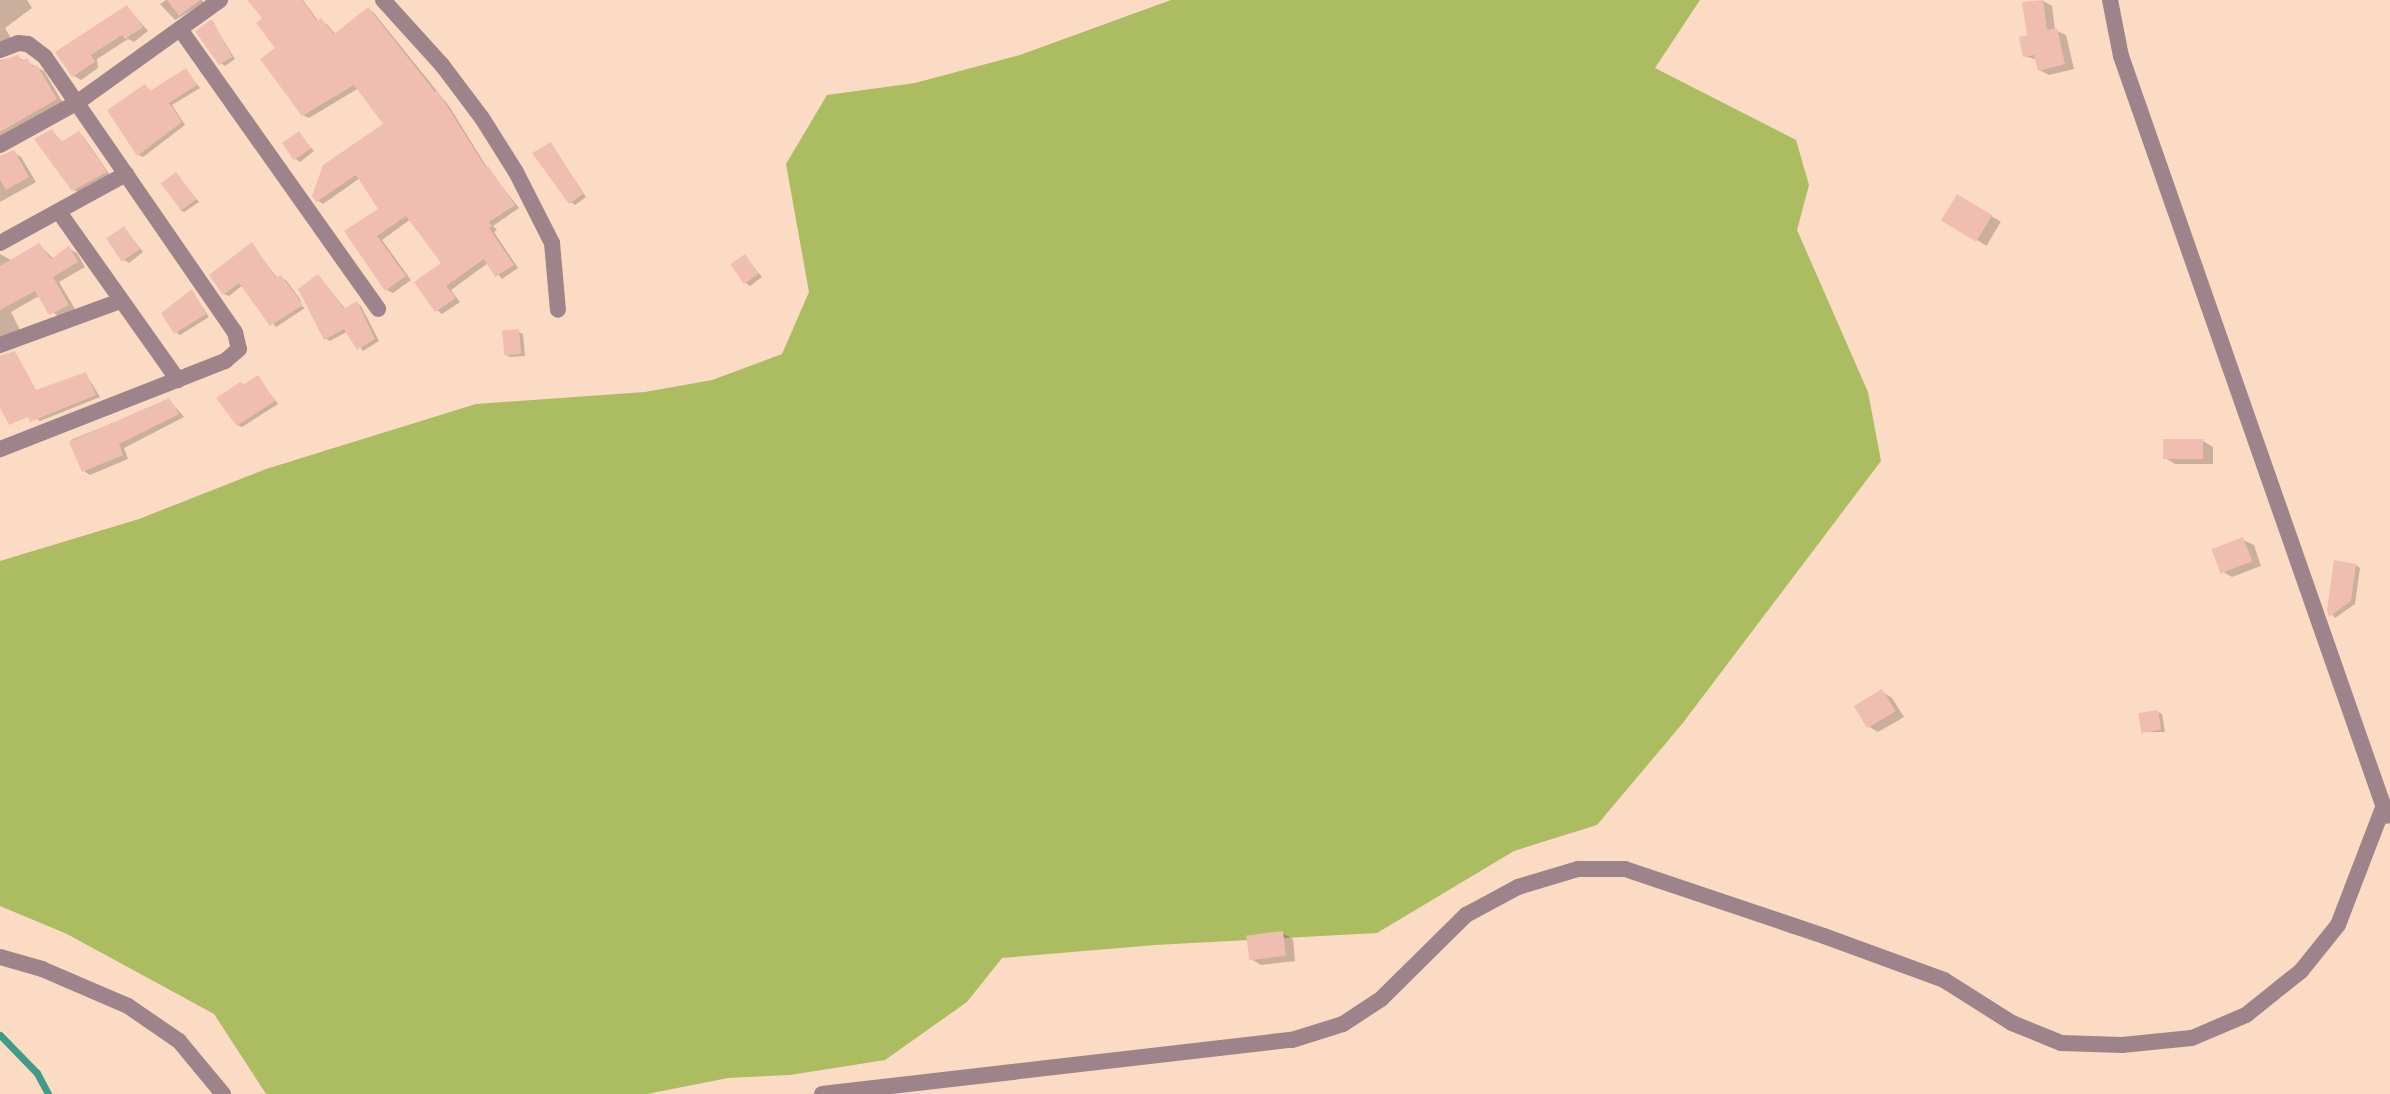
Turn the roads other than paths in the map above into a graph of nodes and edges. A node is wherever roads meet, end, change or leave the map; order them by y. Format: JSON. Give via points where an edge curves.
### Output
{"nodes":[{"id":1,"x":220,"y":0,"type":"edge"},
{"id":2,"x":383,"y":0,"type":"edge"},
{"id":3,"x":2110,"y":0,"type":"edge"},
{"id":4,"x":180,"y":29,"type":"junction"},
{"id":5,"x":0,"y":50,"type":"edge"},
{"id":6,"x":78,"y":102,"type":"junction"},
{"id":7,"x":0,"y":145,"type":"edge"},
{"id":8,"x":126,"y":174,"type":"junction"},
{"id":9,"x":59,"y":212,"type":"junction"},
{"id":10,"x":0,"y":243,"type":"edge"},
{"id":11,"x":120,"y":301,"type":"junction"},
{"id":12,"x":378,"y":309,"type":"dead end"},
{"id":13,"x":558,"y":310,"type":"dead end"},
{"id":14,"x":0,"y":345,"type":"edge"},
{"id":15,"x":178,"y":380,"type":"junction"},
{"id":16,"x":0,"y":449,"type":"edge"},
{"id":17,"x":2386,"y":814,"type":"edge"},
{"id":18,"x":0,"y":957,"type":"edge"},
{"id":19,"x":223,"y":1094,"type":"edge"},
{"id":20,"x":822,"y":1094,"type":"edge"}],
"edges":[{"from":1,"to":4,"type":"street"},
{"from":2,"to":13,"type":"street","via":[[442,65],[516,172],[552,243]]},
{"from":3,"to":17,"type":"street","via":[[2121,56]]},
{"from":4,"to":6,"type":"street"},
{"from":4,"to":12,"type":"street"},
{"from":5,"to":6,"type":"street","via":[[18,43],[38,50]]},
{"from":6,"to":7,"type":"street"},
{"from":6,"to":8,"type":"street"},
{"from":8,"to":9,"type":"street"},
{"from":8,"to":15,"type":"street","via":[[237,339],[234,356]]},
{"from":9,"to":10,"type":"street"},
{"from":9,"to":11,"type":"street"},
{"from":11,"to":14,"type":"street"},
{"from":11,"to":15,"type":"street"},
{"from":15,"to":16,"type":"street"},
{"from":17,"to":20,"type":"street","via":[[2338,925],[2301,971],[2246,1015],[2192,1038],[2122,1045],[2061,1043],[2012,1023],[1944,980],[1824,936],[1625,869],[1578,869],[1518,887],[1466,915],[1381,999],[1343,1024],[1292,1040]]},
{"from":18,"to":19,"type":"street","via":[[128,1006],[179,1041]]}]}
